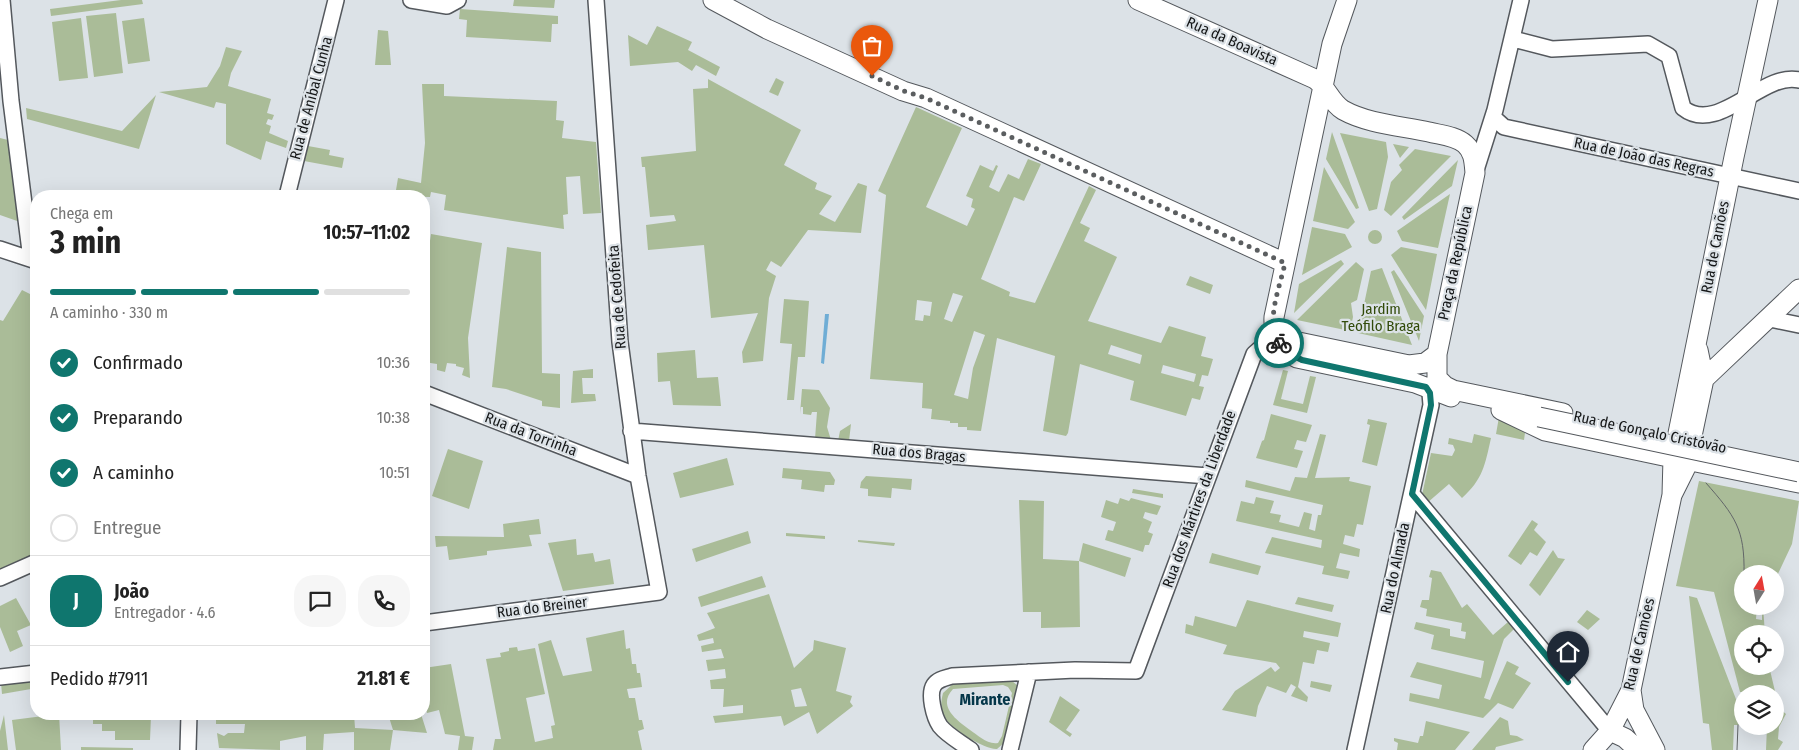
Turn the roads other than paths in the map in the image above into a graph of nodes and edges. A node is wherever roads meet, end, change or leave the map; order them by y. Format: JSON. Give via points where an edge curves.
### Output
{"nodes":[{"id":1,"x":2,"y":0,"type":"edge"},
{"id":2,"x":336,"y":0,"type":"edge"},
{"id":3,"x":410,"y":0,"type":"edge"},
{"id":4,"x":458,"y":0,"type":"edge"},
{"id":5,"x":596,"y":0,"type":"edge"},
{"id":6,"x":713,"y":0,"type":"edge"},
{"id":7,"x":1138,"y":0,"type":"edge"},
{"id":8,"x":1347,"y":0,"type":"edge"},
{"id":9,"x":1522,"y":0,"type":"edge"},
{"id":10,"x":1768,"y":0,"type":"edge"},
{"id":11,"x":1513,"y":40,"type":"junction"},
{"id":12,"x":1332,"y":44,"type":"junction"},
{"id":13,"x":1294,"y":68,"type":"junction"},
{"id":14,"x":1799,"y":80,"type":"edge"},
{"id":15,"x":1323,"y":86,"type":"junction"},
{"id":16,"x":1746,"y":98,"type":"junction"},
{"id":17,"x":1493,"y":117,"type":"junction"},
{"id":18,"x":1376,"y":121,"type":"junction"},
{"id":19,"x":1311,"y":144,"type":"junction"},
{"id":20,"x":1475,"y":173,"type":"junction"},
{"id":21,"x":1730,"y":175,"type":"junction"},
{"id":22,"x":288,"y":190,"type":"edge"},
{"id":23,"x":1799,"y":191,"type":"edge"},
{"id":24,"x":30,"y":237,"type":"edge"},
{"id":25,"x":0,"y":249,"type":"edge"},
{"id":26,"x":30,"y":259,"type":"edge"},
{"id":27,"x":1285,"y":263,"type":"junction"},
{"id":28,"x":1799,"y":289,"type":"edge"},
{"id":29,"x":1770,"y":319,"type":"junction"},
{"id":30,"x":1799,"y":325,"type":"edge"},
{"id":31,"x":1697,"y":338,"type":"junction"},
{"id":32,"x":1277,"y":340,"type":"junction"},
{"id":33,"x":1734,"y":353,"type":"junction"},
{"id":34,"x":1437,"y":354,"type":"junction"},
{"id":35,"x":1704,"y":379,"type":"junction"},
{"id":36,"x":1431,"y":380,"type":"junction"},
{"id":37,"x":430,"y":395,"type":"edge"},
{"id":38,"x":1501,"y":406,"type":"junction"},
{"id":39,"x":1632,"y":428,"type":"junction"},
{"id":40,"x":631,"y":431,"type":"junction"},
{"id":41,"x":1684,"y":439,"type":"junction"},
{"id":42,"x":1627,"y":448,"type":"junction"},
{"id":43,"x":1734,"y":450,"type":"junction"},
{"id":44,"x":1680,"y":459,"type":"junction"},
{"id":45,"x":1799,"y":463,"type":"edge"},
{"id":46,"x":1730,"y":469,"type":"junction"},
{"id":47,"x":1799,"y":472,"type":"edge"},
{"id":48,"x":638,"y":476,"type":"junction"},
{"id":49,"x":1208,"y":476,"type":"junction"},
{"id":50,"x":1799,"y":483,"type":"edge"},
{"id":51,"x":1412,"y":494,"type":"junction"},
{"id":52,"x":30,"y":565,"type":"edge"},
{"id":53,"x":0,"y":578,"type":"edge"},
{"id":54,"x":659,"y":592,"type":"joint"},
{"id":55,"x":430,"y":622,"type":"edge"},
{"id":56,"x":1029,"y":672,"type":"junction"},
{"id":57,"x":30,"y":674,"type":"edge"},
{"id":58,"x":0,"y":678,"type":"edge"},
{"id":59,"x":1631,"y":690,"type":"junction"},
{"id":60,"x":189,"y":720,"type":"edge"},
{"id":61,"x":1610,"y":731,"type":"junction"},
{"id":62,"x":188,"y":750,"type":"edge"},
{"id":63,"x":971,"y":750,"type":"edge"},
{"id":64,"x":1010,"y":750,"type":"edge"},
{"id":65,"x":1355,"y":750,"type":"edge"},
{"id":66,"x":1593,"y":750,"type":"edge"},
{"id":67,"x":1638,"y":750,"type":"edge"},
{"id":68,"x":1655,"y":750,"type":"edge"}],
"edges":[{"from":1,"to":24,"type":"street","via":[[11,101]]},
{"from":2,"to":22,"type":"street","name":"Rua de Aníbal Cunha"},
{"from":3,"to":4,"type":"street","via":[[447,6]]},
{"from":5,"to":40,"type":"street","name":"Rua de Cedofeita","via":[[620,342]]},
{"from":6,"to":27,"type":"main road","via":[[904,91],[926,98]]},
{"from":7,"to":13,"type":"main road","name":"Rua da Boavista"},
{"from":8,"to":12,"type":"main road"},
{"from":9,"to":11,"type":"street","name":"Praça da República"},
{"from":10,"to":16,"type":"main road","name":"Rua de Camões"},
{"from":11,"to":16,"type":"street","via":[[1552,49],[1648,44],[1669,56],[1683,108],[1688,112],[1707,114]]},
{"from":11,"to":17,"type":"street","name":"Praça da República"},
{"from":12,"to":13,"type":"main road","via":[[1314,62]]},
{"from":12,"to":15,"type":"main road"},
{"from":13,"to":15,"type":"main road","name":"Rua da Boavista"},
{"from":14,"to":16,"type":"street","via":[[1780,79]]},
{"from":15,"to":18,"type":"main road","name":"Praça da República","via":[[1343,110]]},
{"from":15,"to":19,"type":"main road","name":"Praça da República"},
{"from":16,"to":21,"type":"main road","name":"Rua de Camões"},
{"from":17,"to":20,"type":"street","name":"Praça da República"},
{"from":17,"to":21,"type":"street","name":"Rua de João das Regras","via":[[1504,127]]},
{"from":18,"to":19,"type":"main road","name":"Praça da República","via":[[1342,117],[1327,119]]},
{"from":18,"to":20,"type":"main road","name":"Praça da República","via":[[1460,141],[1473,155]]},
{"from":19,"to":27,"type":"main road","name":"Praça da República"},
{"from":20,"to":34,"type":"main road","name":"Praça da República"},
{"from":21,"to":23,"type":"street","name":"Rua de João das Regras"},
{"from":21,"to":31,"type":"main road","name":"Rua de Camões"},
{"from":25,"to":26,"type":"street"},
{"from":27,"to":32,"type":"main road","name":"Praça da República","via":[[1274,317]]},
{"from":28,"to":29,"type":"main road"},
{"from":29,"to":30,"type":"street"},
{"from":29,"to":33,"type":"main road"},
{"from":31,"to":33,"type":"main road","via":[[1715,352]]},
{"from":31,"to":35,"type":"main road"},
{"from":31,"to":41,"type":"main road","name":"Rua de Camões"},
{"from":32,"to":34,"type":"main road","via":[[1409,364],[1425,363]]},
{"from":32,"to":36,"type":"main road","via":[[1296,358]]},
{"from":32,"to":49,"type":"street","name":"Rua dos Mártires da Liberdade","via":[[1254,354]]},
{"from":33,"to":35,"type":"main road"},
{"from":34,"to":36,"type":"main road","name":"Praça da República"},
{"from":35,"to":41,"type":"main road","name":"Rua de Camões"},
{"from":36,"to":38,"type":"main road","name":"Rua de Gonçalo Cristóvão","via":[[1448,396]]},
{"from":36,"to":51,"type":"street","name":"Rua do Almada","via":[[1431,405]]},
{"from":37,"to":48,"type":"street","name":"Rua da Torrinha"},
{"from":38,"to":39,"type":"main road","name":"Rua de Gonçalo Cristóvão"},
{"from":38,"to":42,"type":"main road","name":"Rua de Gonçalo Cristóvão","via":[[1544,431]]},
{"from":38,"to":47,"type":"main road","name":"Rua de Gonçalo Cristóvão","bridge":true,"via":[[1539,417]]},
{"from":39,"to":41,"type":"main road","name":"Rua de Gonçalo Cristóvão"},
{"from":39,"to":42,"type":"main road","via":[[1640,436],[1638,443]]},
{"from":40,"to":48,"type":"street","name":"Rua de Cedofeita"},
{"from":40,"to":49,"type":"street","name":"Rua dos Bragas"},
{"from":41,"to":43,"type":"main road","name":"Rua de Gonçalo Cristóvão"},
{"from":41,"to":44,"type":"main road","name":"Rua de Camões"},
{"from":42,"to":44,"type":"main road","name":"Rua de Gonçalo Cristóvão"},
{"from":43,"to":45,"type":"main road","name":"Rua de Gonçalo Cristóvão"},
{"from":43,"to":46,"type":"main road","via":[[1726,455],[1725,461]]},
{"from":44,"to":46,"type":"main road","name":"Rua de Gonçalo Cristóvão"},
{"from":44,"to":59,"type":"main road","name":"Rua de Camões"},
{"from":46,"to":50,"type":"main road","name":"Rua de Gonçalo Cristóvão"},
{"from":48,"to":54,"type":"street","name":"Rua de Cedofeita"},
{"from":49,"to":56,"type":"street","name":"Rua dos Mártires da Liberdade","via":[[1136,670]]},
{"from":51,"to":61,"type":"street"},
{"from":51,"to":65,"type":"street","name":"Rua do Almada"},
{"from":52,"to":53,"type":"street"},
{"from":54,"to":55,"type":"street","name":"Rua do Breiner"},
{"from":56,"to":63,"type":"street","via":[[952,676],[935,684],[932,701],[940,726]]},
{"from":56,"to":64,"type":"street"},
{"from":57,"to":58,"type":"street"},
{"from":59,"to":61,"type":"main road","name":"Rua de Camões"},
{"from":59,"to":68,"type":"main road","via":[[1634,710]]},
{"from":60,"to":62,"type":"street"},
{"from":61,"to":66,"type":"main road","name":"Rua de Camões"},
{"from":61,"to":67,"type":"main road","via":[[1625,738]]}]}
